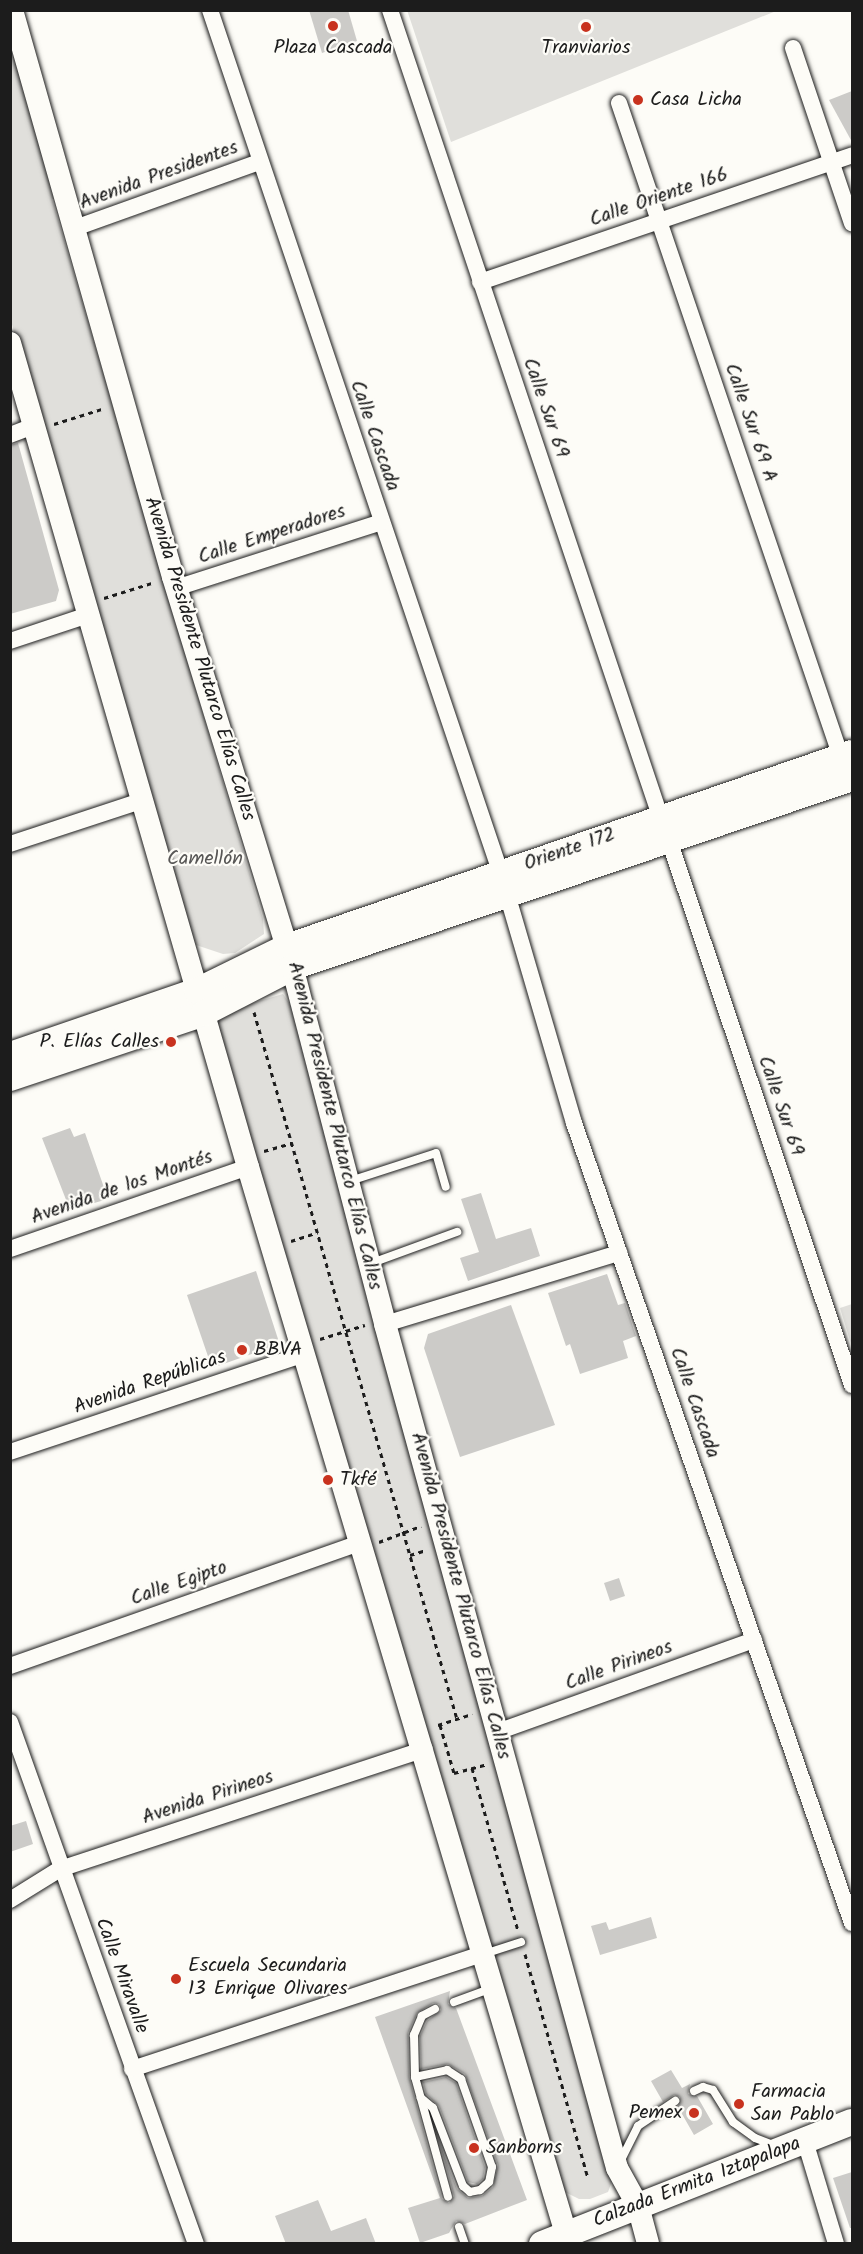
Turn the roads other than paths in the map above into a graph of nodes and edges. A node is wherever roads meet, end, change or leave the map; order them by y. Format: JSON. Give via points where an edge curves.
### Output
{"nodes":[{"id":1,"x":12,"y":10,"type":"edge"},
{"id":2,"x":210,"y":10,"type":"edge"},
{"id":3,"x":390,"y":10,"type":"edge"},
{"id":4,"x":793,"y":48,"type":"dead end"},
{"id":5,"x":619,"y":103,"type":"dead end"},
{"id":6,"x":852,"y":155,"type":"edge"},
{"id":7,"x":259,"y":162,"type":"junction"},
{"id":8,"x":832,"y":162,"type":"junction"},
{"id":9,"x":659,"y":220,"type":"junction"},
{"id":10,"x":852,"y":223,"type":"edge"},
{"id":11,"x":72,"y":229,"type":"junction"},
{"id":12,"x":480,"y":282,"type":"junction"},
{"id":13,"x":10,"y":343,"type":"edge"},
{"id":14,"x":35,"y":428,"type":"junction"},
{"id":15,"x":10,"y":435,"type":"edge"},
{"id":16,"x":381,"y":522,"type":"junction"},
{"id":17,"x":175,"y":583,"type":"junction"},
{"id":18,"x":87,"y":609,"type":"junction"},
{"id":19,"x":10,"y":641,"type":"edge"},
{"id":20,"x":850,"y":771,"type":"edge"},
{"id":21,"x":141,"y":801,"type":"junction"},
{"id":22,"x":665,"y":829,"type":"junction"},
{"id":23,"x":10,"y":844,"type":"edge"},
{"id":24,"x":504,"y":884,"type":"junction"},
{"id":25,"x":290,"y":957,"type":"junction"},
{"id":26,"x":200,"y":1002,"type":"junction"},
{"id":27,"x":10,"y":1055,"type":"edge"},
{"id":28,"x":10,"y":1078,"type":"edge"},
{"id":29,"x":247,"y":1162,"type":"junction"},
{"id":30,"x":347,"y":1182,"type":"junction"},
{"id":31,"x":446,"y":1187,"type":"dead end"},
{"id":32,"x":457,"y":1232,"type":"dead end"},
{"id":33,"x":10,"y":1249,"type":"edge"},
{"id":34,"x":619,"y":1253,"type":"junction"},
{"id":35,"x":369,"y":1264,"type":"junction"},
{"id":36,"x":384,"y":1322,"type":"junction"},
{"id":37,"x":302,"y":1350,"type":"junction"},
{"id":38,"x":852,"y":1385,"type":"edge"},
{"id":39,"x":10,"y":1452,"type":"edge"},
{"id":40,"x":363,"y":1545,"type":"junction"},
{"id":41,"x":754,"y":1640,"type":"junction"},
{"id":42,"x":10,"y":1666,"type":"edge"},
{"id":43,"x":10,"y":1722,"type":"edge"},
{"id":44,"x":497,"y":1732,"type":"junction"},
{"id":45,"x":428,"y":1735,"type":"junction"},
{"id":46,"x":60,"y":1869,"type":"junction"},
{"id":47,"x":10,"y":1900,"type":"edge"},
{"id":48,"x":852,"y":1923,"type":"edge"},
{"id":49,"x":521,"y":1942,"type":"road end"},
{"id":50,"x":482,"y":1954,"type":"junction"},
{"id":51,"x":493,"y":1988,"type":"junction"},
{"id":52,"x":454,"y":2002,"type":"dead end"},
{"id":53,"x":435,"y":2009,"type":"dead end"},
{"id":54,"x":132,"y":2069,"type":"junction"},
{"id":55,"x":415,"y":2078,"type":"junction"},
{"id":56,"x":694,"y":2091,"type":"dead end"},
{"id":57,"x":421,"y":2098,"type":"junction"},
{"id":58,"x":675,"y":2102,"type":"dead end"},
{"id":59,"x":852,"y":2122,"type":"edge"},
{"id":60,"x":795,"y":2145,"type":"junction"},
{"id":61,"x":617,"y":2168,"type":"junction"},
{"id":62,"x":448,"y":2197,"type":"dead end"},
{"id":63,"x":638,"y":2206,"type":"junction"},
{"id":64,"x":459,"y":2227,"type":"dead end"},
{"id":65,"x":568,"y":2239,"type":"edge"},
{"id":66,"x":196,"y":2244,"type":"edge"},
{"id":67,"x":465,"y":2244,"type":"edge"},
{"id":68,"x":542,"y":2244,"type":"edge"},
{"id":69,"x":648,"y":2244,"type":"edge"},
{"id":70,"x":836,"y":2244,"type":"edge"}],
"edges":[{"from":1,"to":11,"type":"main road","name":"Avenida Presidente Plutarco Elías Calles"},
{"from":2,"to":7,"type":"street","name":"Calle Cascada"},
{"from":3,"to":12,"type":"street","name":"Calle Sur 69"},
{"from":4,"to":8,"type":"street"},
{"from":5,"to":9,"type":"street","name":"Calle Sur 69 A"},
{"from":6,"to":8,"type":"street","name":"Calle Oriente 166"},
{"from":7,"to":11,"type":"street","name":"Avenida Presidentes"},
{"from":7,"to":16,"type":"street","name":"Calle Cascada"},
{"from":8,"to":9,"type":"street","name":"Calle Oriente 166"},
{"from":8,"to":10,"type":"street"},
{"from":9,"to":12,"type":"street","name":"Calle Oriente 166"},
{"from":9,"to":20,"type":"street","name":"Calle Sur 69 A"},
{"from":11,"to":17,"type":"main road","name":"Avenida Presidente Plutarco Elías Calles"},
{"from":12,"to":22,"type":"street","name":"Calle Sur 69"},
{"from":13,"to":14,"type":"main road"},
{"from":14,"to":15,"type":"street"},
{"from":14,"to":18,"type":"main road"},
{"from":16,"to":17,"type":"street","name":"Calle Emperadores"},
{"from":16,"to":24,"type":"street","name":"Calle Cascada"},
{"from":17,"to":25,"type":"main road","name":"Avenida Presidente Plutarco Elías Calles"},
{"from":18,"to":19,"type":"street"},
{"from":18,"to":21,"type":"main road"},
{"from":20,"to":22,"type":"main road","name":"Oriente 172"},
{"from":21,"to":23,"type":"street"},
{"from":21,"to":26,"type":"main road"},
{"from":22,"to":24,"type":"main road","name":"Oriente 172"},
{"from":22,"to":38,"type":"street","name":"Calle Sur 69"},
{"from":24,"to":25,"type":"main road","name":"Oriente 172"},
{"from":24,"to":34,"type":"street","name":"Calle Cascada","via":[[574,1123]]},
{"from":25,"to":26,"type":"main road","name":"Oriente 172"},
{"from":25,"to":30,"type":"main road","name":"Avenida Presidente Plutarco Elías Calles"},
{"from":26,"to":27,"type":"main road"},
{"from":26,"to":28,"type":"main road"},
{"from":26,"to":29,"type":"main road"},
{"from":29,"to":33,"type":"street","name":"Avenida de los Montés"},
{"from":29,"to":37,"type":"main road"},
{"from":30,"to":31,"type":"lane","via":[[436,1153]]},
{"from":30,"to":35,"type":"main road","name":"Avenida Presidente Plutarco Elías Calles"},
{"from":32,"to":35,"type":"lane"},
{"from":34,"to":36,"type":"street"},
{"from":34,"to":41,"type":"street","name":"Calle Cascada"},
{"from":35,"to":36,"type":"main road","name":"Avenida Presidente Plutarco Elías Calles"},
{"from":36,"to":44,"type":"main road","name":"Avenida Presidente Plutarco Elías Calles"},
{"from":37,"to":39,"type":"street","name":"Avenida Repúblicas"},
{"from":37,"to":40,"type":"main road"},
{"from":40,"to":42,"type":"street","name":"Calle Egipto"},
{"from":40,"to":45,"type":"main road"},
{"from":41,"to":44,"type":"street","name":"Calle Pirineos"},
{"from":41,"to":48,"type":"street","name":"Calle Cascada"},
{"from":43,"to":46,"type":"street","name":"Calle Miravalle"},
{"from":44,"to":61,"type":"main road","name":"Avenida Presidente Plutarco Elías Calles"},
{"from":45,"to":46,"type":"street","name":"Avenida Pirineos"},
{"from":45,"to":50,"type":"main road"},
{"from":46,"to":47,"type":"street","name":"Avenida Pirineos"},
{"from":46,"to":54,"type":"street","name":"Calle Miravalle"},
{"from":49,"to":50,"type":"lane"},
{"from":50,"to":51,"type":"main road"},
{"from":50,"to":54,"type":"street"},
{"from":51,"to":52,"type":"lane"},
{"from":51,"to":65,"type":"main road"},
{"from":53,"to":55,"type":"lane","via":[[422,2016],[414,2035]]},
{"from":54,"to":66,"type":"street","name":"Calle Miravalle"},
{"from":55,"to":57,"type":"lane"},
{"from":55,"to":57,"type":"lane","via":[[447,2070],[462,2079],[492,2167],[489,2182],[480,2190],[470,2192],[464,2186],[433,2108]]},
{"from":56,"to":60,"type":"lane","via":[[703,2087],[713,2091],[733,2122],[755,2138]]},
{"from":57,"to":62,"type":"lane"},
{"from":58,"to":61,"type":"lane","via":[[638,2126]]},
{"from":59,"to":60,"type":"main road","name":"Calzada Ermita Iztapalapa"},
{"from":60,"to":63,"type":"main road","name":"Calzada Ermita Iztapalapa"},
{"from":60,"to":70,"type":"street"},
{"from":61,"to":63,"type":"main road","name":"Avenida Presidente Plutarco Elías Calles"},
{"from":63,"to":65,"type":"main road","name":"Calzada Ermita Iztapalapa"},
{"from":63,"to":69,"type":"main road","name":"Avenida Presidente Plutarco Elías Calles"},
{"from":64,"to":67,"type":"lane"},
{"from":65,"to":68,"type":"main road","name":"Calzada Ermita Iztapalapa"}]}
